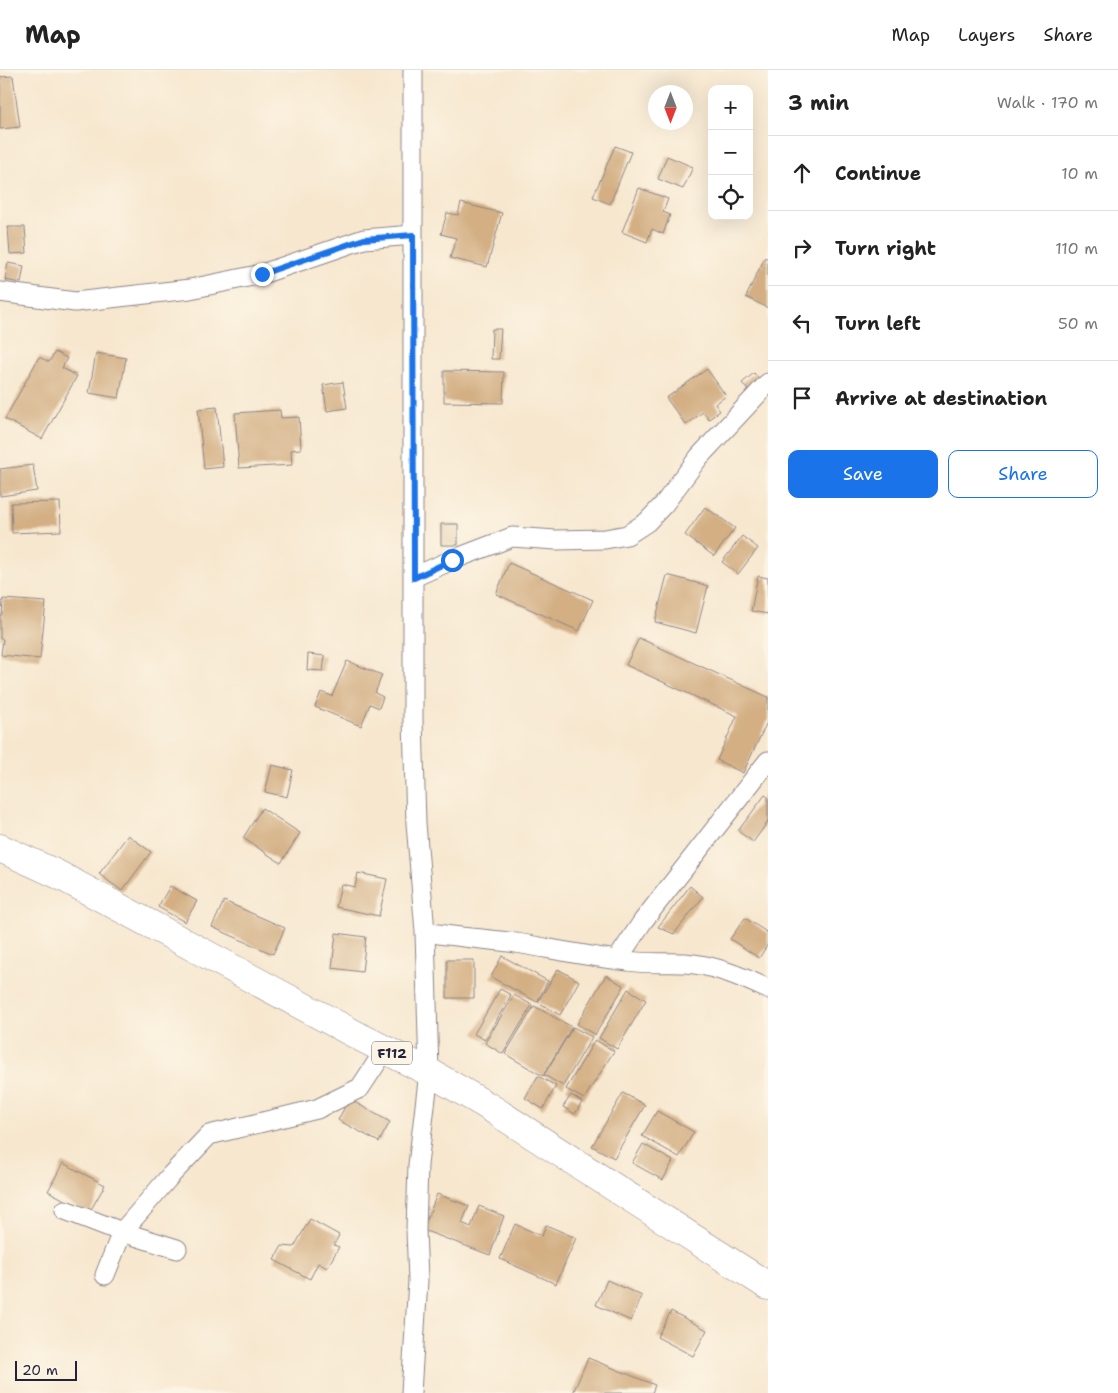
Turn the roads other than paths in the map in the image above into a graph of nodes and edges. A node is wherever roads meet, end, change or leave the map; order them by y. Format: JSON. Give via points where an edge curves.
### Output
{"nodes":[{"id":1,"x":413,"y":70,"type":"edge"},
{"id":2,"x":413,"y":235,"type":"junction"},
{"id":3,"x":0,"y":292,"type":"edge"},
{"id":4,"x":768,"y":383,"type":"edge"},
{"id":5,"x":414,"y":578,"type":"junction"},
{"id":6,"x":768,"y":762,"type":"edge"},
{"id":7,"x":0,"y":848,"type":"edge"},
{"id":8,"x":425,"y":932,"type":"junction"},
{"id":9,"x":617,"y":960,"type":"junction"},
{"id":10,"x":768,"y":989,"type":"edge"},
{"id":11,"x":385,"y":1050,"type":"junction"},
{"id":12,"x":429,"y":1072,"type":"junction"},
{"id":13,"x":65,"y":1210,"type":"dead end"},
{"id":14,"x":122,"y":1232,"type":"junction"},
{"id":15,"x":177,"y":1249,"type":"dead end"},
{"id":16,"x":105,"y":1274,"type":"dead end"},
{"id":17,"x":768,"y":1286,"type":"edge"},
{"id":18,"x":411,"y":1393,"type":"edge"}],
"edges":[{"from":1,"to":2,"type":"street"},
{"from":2,"to":3,"type":"street","via":[[364,239],[262,274],[190,289],[75,302]]},
{"from":2,"to":5,"type":"street"},
{"from":4,"to":5,"type":"street","via":[[698,457],[664,504],[647,522],[627,535],[556,540],[512,537]]},
{"from":5,"to":8,"type":"street","via":[[416,823]]},
{"from":6,"to":9,"type":"street","via":[[642,921]]},
{"from":7,"to":11,"type":"main road","number":"F112","via":[[57,874]]},
{"from":8,"to":9,"type":"street"},
{"from":8,"to":12,"type":"street"},
{"from":9,"to":10,"type":"street","via":[[710,967]]},
{"from":11,"to":12,"type":"main road","number":"F112"},
{"from":11,"to":14,"type":"street","via":[[360,1088],[317,1109],[209,1135]]},
{"from":12,"to":17,"type":"main road","number":"F112","via":[[486,1105]]},
{"from":12,"to":18,"type":"street","via":[[418,1165],[418,1280]]},
{"from":13,"to":14,"type":"street"},
{"from":14,"to":15,"type":"street"},
{"from":14,"to":16,"type":"street"}]}
